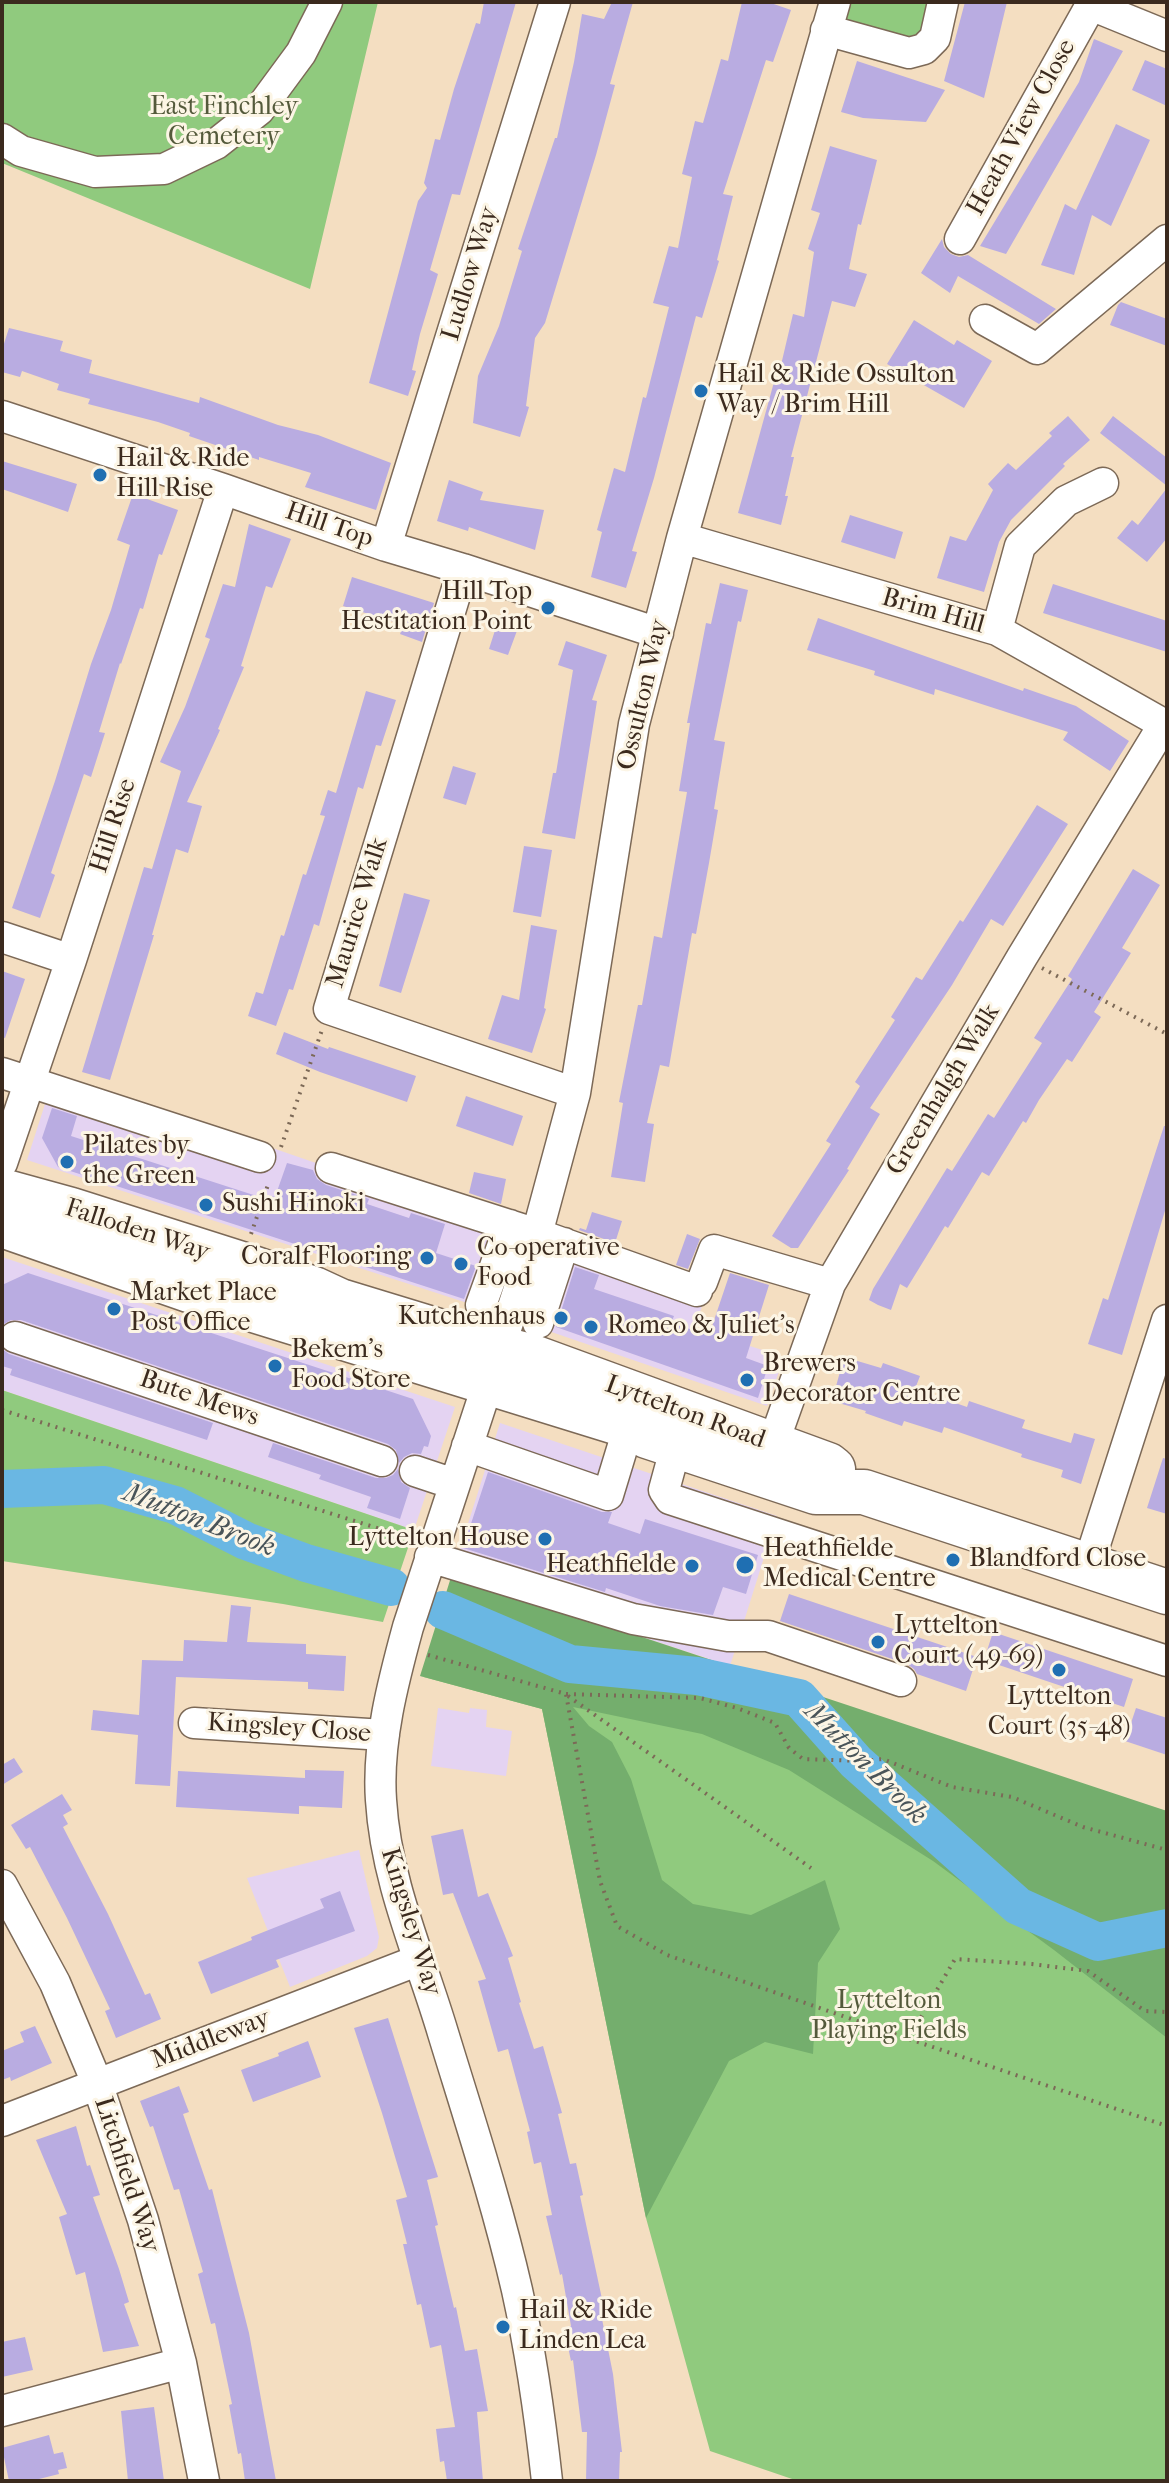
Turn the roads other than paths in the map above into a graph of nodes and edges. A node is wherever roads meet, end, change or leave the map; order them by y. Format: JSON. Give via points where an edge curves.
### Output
{"nodes":[{"id":1,"x":327,"y":2,"type":"edge"},
{"id":2,"x":555,"y":2,"type":"edge"},
{"id":3,"x":943,"y":2,"type":"edge"},
{"id":4,"x":830,"y":16,"type":"edge"},
{"id":5,"x":1167,"y":36,"type":"edge"},
{"id":6,"x":2,"y":139,"type":"edge"},
{"id":7,"x":960,"y":239,"type":"dead end"},
{"id":8,"x":1167,"y":240,"type":"edge"},
{"id":9,"x":985,"y":320,"type":"dead end"},
{"id":10,"x":2,"y":416,"type":"edge"},
{"id":11,"x":1103,"y":483,"type":"dead end"},
{"id":12,"x":223,"y":489,"type":"junction"},
{"id":13,"x":682,"y":538,"type":"junction"},
{"id":14,"x":386,"y":546,"type":"junction"},
{"id":15,"x":463,"y":569,"type":"junction"},
{"id":16,"x":997,"y":630,"type":"junction"},
{"id":17,"x":658,"y":633,"type":"junction"},
{"id":18,"x":1165,"y":725,"type":"edge"},
{"id":19,"x":2,"y":937,"type":"edge"},
{"id":20,"x":71,"y":960,"type":"junction"},
{"id":21,"x":16,"y":1078,"type":"edge"},
{"id":22,"x":575,"y":1093,"type":"junction"},
{"id":23,"x":2,"y":1163,"type":"edge"},
{"id":24,"x":269,"y":1164,"type":"road end"},
{"id":25,"x":331,"y":1168,"type":"dead end"},
{"id":26,"x":2,"y":1191,"type":"edge"},
{"id":27,"x":2,"y":1225,"type":"edge"},
{"id":28,"x":537,"y":1234,"type":"junction"},
{"id":29,"x":830,"y":1284,"type":"junction"},
{"id":30,"x":481,"y":1305,"type":"dead end"},
{"id":31,"x":1167,"y":1320,"type":"edge"},
{"id":32,"x":538,"y":1323,"type":"dead end"},
{"id":33,"x":15,"y":1337,"type":"dead end"},
{"id":34,"x":493,"y":1366,"type":"junction"},
{"id":35,"x":629,"y":1426,"type":"junction"},
{"id":36,"x":467,"y":1446,"type":"junction"},
{"id":37,"x":676,"y":1446,"type":"junction"},
{"id":38,"x":768,"y":1460,"type":"junction"},
{"id":39,"x":382,"y":1461,"type":"dead end"},
{"id":40,"x":415,"y":1471,"type":"dead end"},
{"id":41,"x":454,"y":1484,"type":"junction"},
{"id":42,"x":422,"y":1548,"type":"junction"},
{"id":43,"x":1088,"y":1566,"type":"junction"},
{"id":44,"x":1167,"y":1592,"type":"edge"},
{"id":45,"x":1167,"y":1661,"type":"edge"},
{"id":46,"x":901,"y":1681,"type":"dead end"},
{"id":47,"x":194,"y":1723,"type":"dead end"},
{"id":48,"x":384,"y":1735,"type":"junction"},
{"id":49,"x":2,"y":1885,"type":"edge"},
{"id":50,"x":419,"y":1960,"type":"junction"},
{"id":51,"x":97,"y":2083,"type":"junction"},
{"id":52,"x":2,"y":2121,"type":"edge"},
{"id":53,"x":181,"y":2363,"type":"junction"},
{"id":54,"x":2,"y":2411,"type":"edge"},
{"id":55,"x":204,"y":2481,"type":"edge"},
{"id":56,"x":547,"y":2481,"type":"edge"}],
"edges":[{"from":1,"to":6,"type":"street","via":[[301,53],[259,110],[216,144],[164,169],[95,172],[21,151]]},
{"from":2,"to":14,"type":"street","name":"Ludlow Way"},
{"from":3,"to":4,"type":"street","name":"Ossulton Way","via":[[935,38],[924,49],[909,53]]},
{"from":4,"to":13,"type":"street","name":"Ossulton Way"},
{"from":5,"to":7,"type":"street","name":"Heath View Close","via":[[1091,5]]},
{"from":8,"to":9,"type":"street","via":[[1037,349]]},
{"from":10,"to":12,"type":"street","name":"Hill Top"},
{"from":11,"to":16,"type":"street","via":[[1066,501],[1020,546]]},
{"from":12,"to":14,"type":"street","name":"Hill Top"},
{"from":12,"to":20,"type":"street","name":"Hill Rise"},
{"from":13,"to":16,"type":"street","name":"Brim Hill"},
{"from":13,"to":17,"type":"street","name":"Ossulton Way"},
{"from":14,"to":15,"type":"street","name":"Hill Top"},
{"from":15,"to":17,"type":"street","name":"Hill Top"},
{"from":15,"to":22,"type":"street","name":"Maurice Walk","via":[[329,1009]]},
{"from":16,"to":18,"type":"street","name":"Brim Hill"},
{"from":17,"to":22,"type":"street","name":"Ossulton Way","via":[[634,724]]},
{"from":18,"to":29,"type":"street","name":"Greenhalgh Walk"},
{"from":19,"to":20,"type":"street"},
{"from":20,"to":21,"type":"street","name":"Hill Rise"},
{"from":21,"to":23,"type":"street","name":"Hill Rise"},
{"from":21,"to":24,"type":"street"},
{"from":22,"to":28,"type":"street","name":"Ossulton Way"},
{"from":25,"to":28,"type":"street"},
{"from":26,"to":34,"type":"highway","name":"Falloden Way","via":[[314,1289]]},
{"from":27,"to":34,"type":"highway","name":"Falloden Way","via":[[204,1294]]},
{"from":28,"to":29,"type":"street","via":[[700,1287],[714,1250]]},
{"from":28,"to":30,"type":"street"},
{"from":28,"to":32,"type":"street"},
{"from":28,"to":34,"type":"street","name":"Ossulton Way"},
{"from":29,"to":38,"type":"street","name":"Greenhalgh Walk"},
{"from":31,"to":43,"type":"street"},
{"from":33,"to":39,"type":"street","name":"Bute Mews"},
{"from":34,"to":35,"type":"highway","name":"Lyttelton Road"},
{"from":34,"to":36,"type":"street","name":"Kingsley Way"},
{"from":34,"to":38,"type":"highway","name":"Lyttelton Road","via":[[530,1356]]},
{"from":35,"to":36,"type":"street","via":[[608,1495]]},
{"from":35,"to":37,"type":"highway","name":"Lyttelton Road"},
{"from":36,"to":41,"type":"street","name":"Kingsley Way"},
{"from":37,"to":38,"type":"highway","name":"Lyttelton Road"},
{"from":37,"to":45,"type":"street","name":"Lyttelton Road","via":[[664,1490],[670,1499]]},
{"from":38,"to":43,"type":"highway","name":"Lyttelton Road","via":[[828,1465],[864,1492]]},
{"from":40,"to":41,"type":"street"},
{"from":41,"to":42,"type":"street","name":"Kingsley Way"},
{"from":42,"to":46,"type":"street","via":[[633,1619],[728,1636],[768,1636]]},
{"from":42,"to":48,"type":"street","name":"Kingsley Way"},
{"from":43,"to":44,"type":"highway","name":"Lyttelton Road"},
{"from":47,"to":48,"type":"street","name":"Kingsley Close"},
{"from":48,"to":50,"type":"street","name":"Kingsley Way","via":[[380,1797],[385,1845]]},
{"from":49,"to":51,"type":"street","name":"Litchfield Way","via":[[55,1983]]},
{"from":50,"to":51,"type":"street","name":"Middleway"},
{"from":50,"to":56,"type":"street","name":"Kingsley Way","via":[[517,2290]]},
{"from":51,"to":52,"type":"street","name":"Middleway"},
{"from":51,"to":53,"type":"street","name":"Litchfield Way","via":[[143,2220]]},
{"from":53,"to":54,"type":"street"},
{"from":53,"to":55,"type":"street","name":"Litchfield Way"}]}
